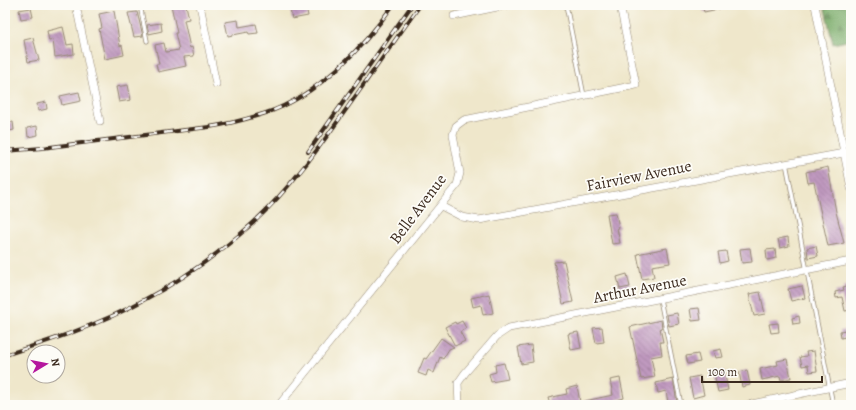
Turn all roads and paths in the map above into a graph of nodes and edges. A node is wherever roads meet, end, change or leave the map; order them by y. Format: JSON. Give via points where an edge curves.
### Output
{"nodes":[{"id":1,"x":76,"y":5,"type":"edge"},
{"id":2,"x":140,"y":5,"type":"edge"},
{"id":3,"x":200,"y":5,"type":"edge"},
{"id":4,"x":507,"y":5,"type":"edge"},
{"id":5,"x":566,"y":5,"type":"edge"},
{"id":6,"x":620,"y":5,"type":"edge"},
{"id":7,"x":815,"y":5,"type":"edge"},
{"id":8,"x":454,"y":16,"type":"dead end"},
{"id":9,"x":147,"y":41,"type":"dead end"},
{"id":10,"x":216,"y":84,"type":"dead end"},
{"id":11,"x":584,"y":96,"type":"junction"},
{"id":12,"x":100,"y":121,"type":"dead end"},
{"id":13,"x":847,"y":156,"type":"edge"},
{"id":14,"x":786,"y":163,"type":"junction"},
{"id":15,"x":851,"y":188,"type":"edge"},
{"id":16,"x":441,"y":206,"type":"junction"},
{"id":17,"x":851,"y":261,"type":"edge"},
{"id":18,"x":807,"y":270,"type":"junction"},
{"id":19,"x":660,"y":299,"type":"junction"},
{"id":20,"x":851,"y":383,"type":"edge"},
{"id":21,"x":829,"y":388,"type":"junction"},
{"id":22,"x":280,"y":405,"type":"edge"},
{"id":23,"x":459,"y":405,"type":"edge"},
{"id":24,"x":681,"y":405,"type":"edge"},
{"id":25,"x":747,"y":405,"type":"edge"},
{"id":26,"x":832,"y":405,"type":"edge"}],
"edges":[{"from":1,"to":12,"type":"street"},
{"from":2,"to":9,"type":"lane"},
{"from":3,"to":10,"type":"street"},
{"from":4,"to":8,"type":"street"},
{"from":5,"to":11,"type":"lane"},
{"from":6,"to":11,"type":"street","name":"Belle Avenue","via":[[636,85]]},
{"from":7,"to":13,"type":"street"},
{"from":11,"to":16,"type":"street","name":"Belle Avenue","via":[[464,120],[456,126],[453,135],[460,173],[457,186]]},
{"from":13,"to":14,"type":"street","name":"Fairview Avenue"},
{"from":13,"to":15,"type":"street"},
{"from":14,"to":16,"type":"street","name":"Fairview Avenue","via":[[479,220],[462,217]]},
{"from":14,"to":18,"type":"lane"},
{"from":16,"to":22,"type":"street","name":"Belle Avenue"},
{"from":17,"to":18,"type":"street","name":"Arthur Avenue"},
{"from":18,"to":19,"type":"street","name":"Arthur Avenue"},
{"from":18,"to":21,"type":"lane"},
{"from":19,"to":23,"type":"street","name":"Arthur Avenue","via":[[509,328],[497,336],[458,383]]},
{"from":19,"to":24,"type":"lane"},
{"from":20,"to":21,"type":"street"},
{"from":21,"to":25,"type":"street"},
{"from":21,"to":26,"type":"lane"}]}
